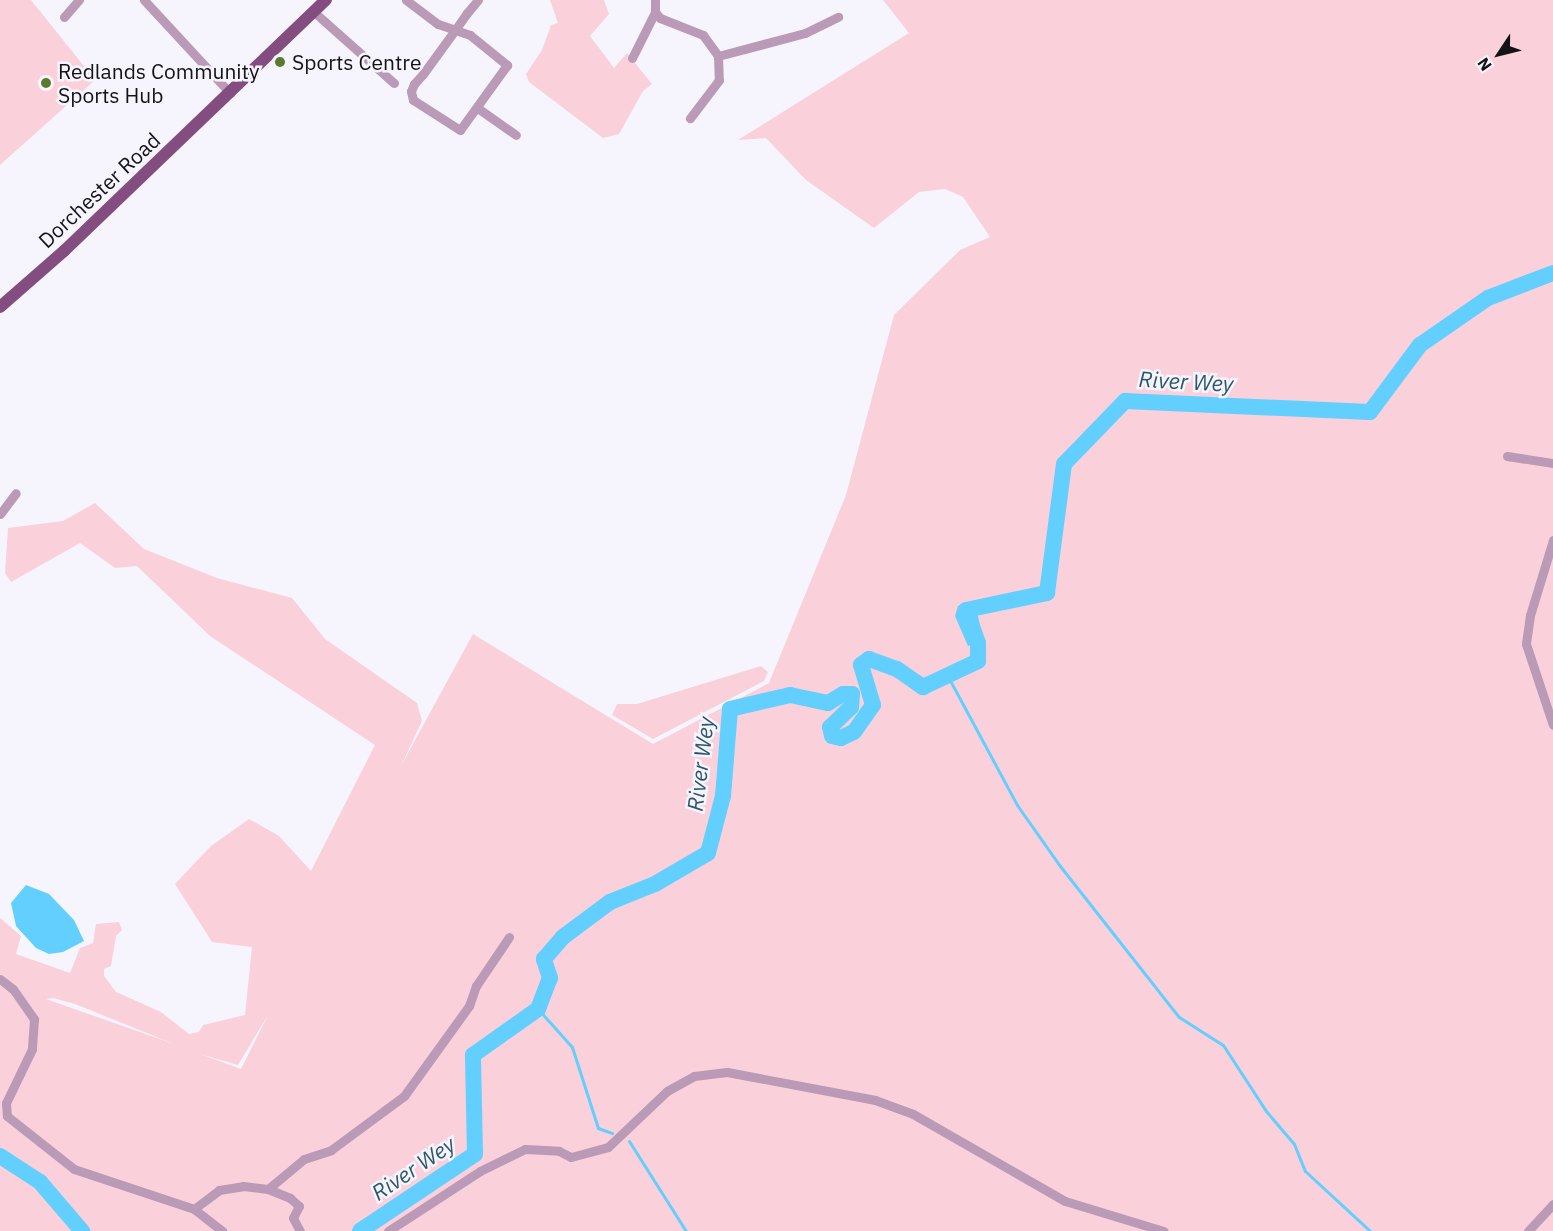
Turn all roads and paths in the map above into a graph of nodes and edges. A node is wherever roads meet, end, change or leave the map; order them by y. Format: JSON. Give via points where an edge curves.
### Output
{"nodes":[{"id":1,"x":79,"y":0,"type":"edge"},
{"id":2,"x":144,"y":0,"type":"edge"},
{"id":3,"x":326,"y":0,"type":"edge"},
{"id":4,"x":406,"y":0,"type":"edge"},
{"id":5,"x":478,"y":0,"type":"edge"},
{"id":6,"x":655,"y":0,"type":"edge"},
{"id":7,"x":314,"y":12,"type":"junction"},
{"id":8,"x":655,"y":12,"type":"junction"},
{"id":9,"x":64,"y":17,"type":"dead end"},
{"id":10,"x":838,"y":17,"type":"dead end"},
{"id":11,"x":455,"y":30,"type":"junction"},
{"id":12,"x":718,"y":56,"type":"junction"},
{"id":13,"x":632,"y":58,"type":"dead end"},
{"id":14,"x":394,"y":83,"type":"dead end"},
{"id":15,"x":231,"y":93,"type":"junction"},
{"id":16,"x":478,"y":109,"type":"junction"},
{"id":17,"x":690,"y":118,"type":"dead end"},
{"id":18,"x":516,"y":135,"type":"dead end"},
{"id":19,"x":0,"y":307,"type":"edge"},
{"id":20,"x":1508,"y":456,"type":"dead end"},
{"id":21,"x":1553,"y":463,"type":"edge"},
{"id":22,"x":16,"y":493,"type":"dead end"},
{"id":23,"x":0,"y":514,"type":"edge"},
{"id":24,"x":1553,"y":540,"type":"edge"},
{"id":25,"x":1553,"y":725,"type":"edge"},
{"id":26,"x":509,"y":937,"type":"dead end"},
{"id":27,"x":0,"y":979,"type":"edge"},
{"id":28,"x":268,"y":1189,"type":"junction"},
{"id":29,"x":1553,"y":1204,"type":"edge"},
{"id":30,"x":194,"y":1209,"type":"junction"},
{"id":31,"x":222,"y":1231,"type":"edge"},
{"id":32,"x":300,"y":1231,"type":"edge"},
{"id":33,"x":388,"y":1231,"type":"edge"},
{"id":34,"x":1164,"y":1231,"type":"edge"},
{"id":35,"x":1528,"y":1231,"type":"edge"}],
"edges":[{"from":1,"to":9,"type":"street"},
{"from":2,"to":15,"type":"street"},
{"from":3,"to":7,"type":"main road","name":"Dorchester Road"},
{"from":4,"to":11,"type":"street","via":[[438,24]]},
{"from":5,"to":11,"type":"street"},
{"from":6,"to":8,"type":"street"},
{"from":7,"to":14,"type":"street"},
{"from":7,"to":15,"type":"main road","name":"Dorchester Road"},
{"from":8,"to":12,"type":"street","via":[[660,18],[703,35]]},
{"from":8,"to":13,"type":"street"},
{"from":10,"to":12,"type":"street","via":[[805,33]]},
{"from":11,"to":16,"type":"street","via":[[470,35],[507,65]]},
{"from":11,"to":16,"type":"street","via":[[414,84],[411,97],[455,130],[463,128]]},
{"from":12,"to":17,"type":"street","via":[[719,80]]},
{"from":15,"to":19,"type":"main road","name":"Dorchester Road"},
{"from":16,"to":18,"type":"street"},
{"from":20,"to":21,"type":"street"},
{"from":22,"to":23,"type":"street"},
{"from":24,"to":25,"type":"street","via":[[1530,615],[1526,644]]},
{"from":26,"to":28,"type":"street","via":[[476,986],[469,1006],[404,1096],[331,1150],[304,1159]]},
{"from":27,"to":30,"type":"street","via":[[13,988],[34,1018],[32,1049],[6,1103],[7,1116],[74,1169]]},
{"from":28,"to":30,"type":"street","via":[[243,1186],[219,1190]]},
{"from":28,"to":32,"type":"street","via":[[299,1206],[293,1218]]},
{"from":29,"to":35,"type":"street"},
{"from":30,"to":31,"type":"street"},
{"from":33,"to":34,"type":"street","via":[[480,1172],[525,1149],[559,1150],[571,1156],[608,1147],[667,1091],[694,1076],[728,1072],[875,1100],[914,1114],[1065,1201]]}]}
